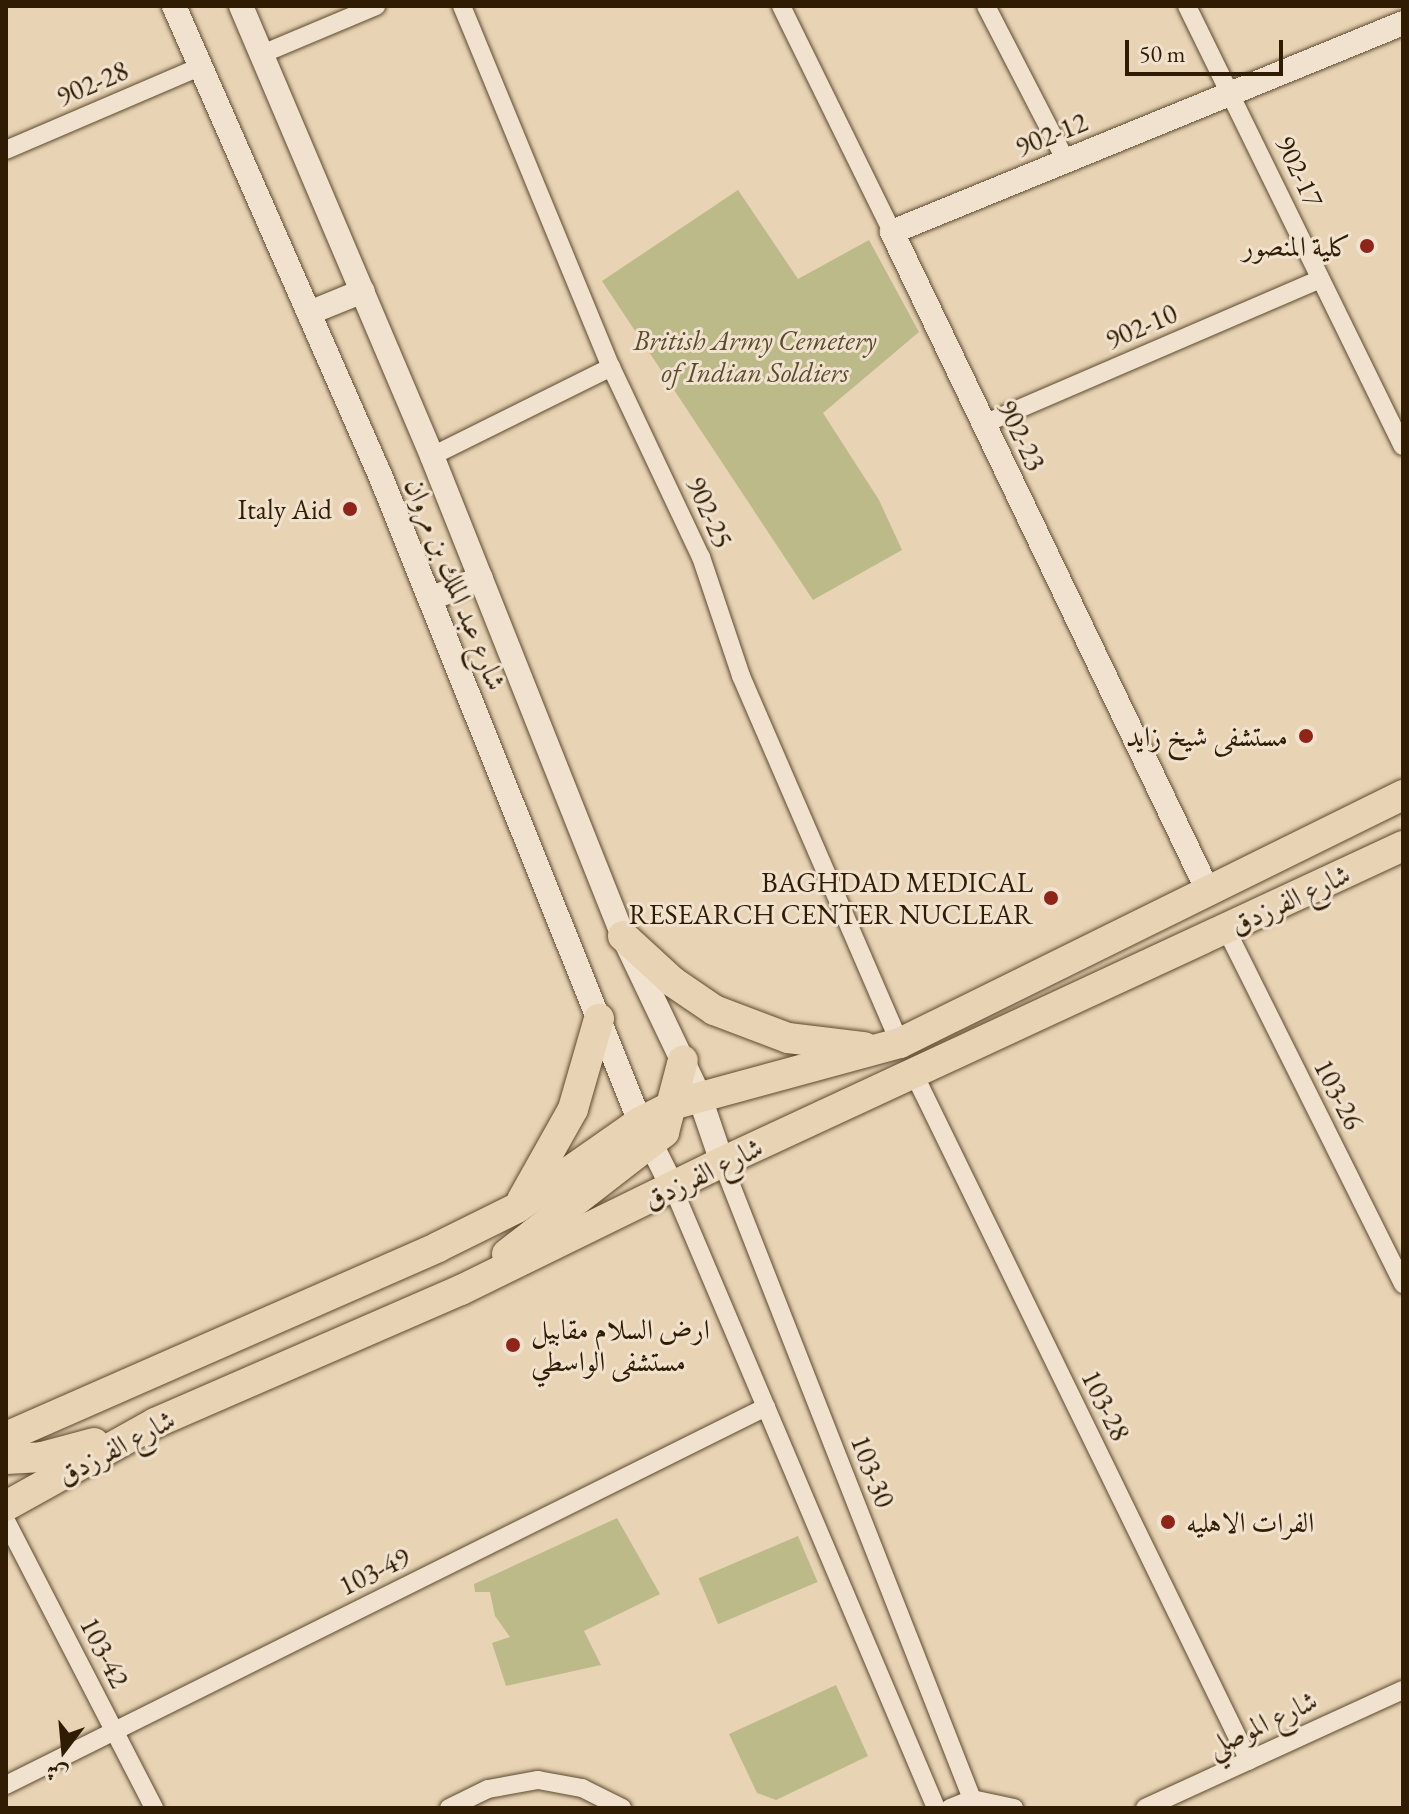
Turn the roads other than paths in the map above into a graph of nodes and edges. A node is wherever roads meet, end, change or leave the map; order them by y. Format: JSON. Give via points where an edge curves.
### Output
{"nodes":[{"id":1,"x":174,"y":6,"type":"edge"},
{"id":2,"x":241,"y":6,"type":"edge"},
{"id":3,"x":376,"y":6,"type":"edge"},
{"id":4,"x":462,"y":6,"type":"edge"},
{"id":5,"x":781,"y":6,"type":"edge"},
{"id":6,"x":986,"y":6,"type":"edge"},
{"id":7,"x":1187,"y":6,"type":"edge"},
{"id":8,"x":1403,"y":23,"type":"edge"},
{"id":9,"x":262,"y":54,"type":"junction"},
{"id":10,"x":200,"y":67,"type":"junction"},
{"id":11,"x":1232,"y":93,"type":"junction"},
{"id":12,"x":6,"y":150,"type":"edge"},
{"id":13,"x":1066,"y":161,"type":"junction"},
{"id":14,"x":892,"y":232,"type":"junction"},
{"id":15,"x":1319,"y":280,"type":"junction"},
{"id":16,"x":363,"y":291,"type":"junction"},
{"id":17,"x":309,"y":313,"type":"junction"},
{"id":18,"x":611,"y":367,"type":"junction"},
{"id":19,"x":984,"y":424,"type":"junction"},
{"id":20,"x":1403,"y":446,"type":"edge"},
{"id":21,"x":432,"y":456,"type":"junction"},
{"id":22,"x":481,"y":578,"type":"junction"},
{"id":23,"x":430,"y":599,"type":"junction"},
{"id":24,"x":1403,"y":795,"type":"edge"},
{"id":25,"x":1403,"y":846,"type":"edge"},
{"id":26,"x":1208,"y":891,"type":"junction"},
{"id":27,"x":1226,"y":929,"type":"junction"},
{"id":28,"x":623,"y":936,"type":"junction"},
{"id":29,"x":599,"y":1019,"type":"junction"},
{"id":30,"x":893,"y":1046,"type":"junction"},
{"id":31,"x":683,"y":1060,"type":"joint"},
{"id":32,"x":914,"y":1074,"type":"junction"},
{"id":33,"x":687,"y":1099,"type":"junction"},
{"id":34,"x":646,"y":1133,"type":"junction"},
{"id":35,"x":722,"y":1162,"type":"junction"},
{"id":36,"x":673,"y":1188,"type":"junction"},
{"id":37,"x":517,"y":1208,"type":"junction"},
{"id":38,"x":1403,"y":1284,"type":"edge"},
{"id":39,"x":461,"y":1290,"type":"junction"},
{"id":40,"x":766,"y":1407,"type":"junction"},
{"id":41,"x":155,"y":1423,"type":"junction"},
{"id":42,"x":6,"y":1437,"type":"edge"},
{"id":43,"x":6,"y":1459,"type":"edge"},
{"id":44,"x":6,"y":1506,"type":"edge"},
{"id":45,"x":6,"y":1521,"type":"edge"},
{"id":46,"x":1403,"y":1690,"type":"edge"},
{"id":47,"x":114,"y":1731,"type":"junction"},
{"id":48,"x":1249,"y":1761,"type":"junction"},
{"id":49,"x":6,"y":1785,"type":"edge"},
{"id":50,"x":972,"y":1799,"type":"junction"},
{"id":51,"x":154,"y":1808,"type":"edge"},
{"id":52,"x":449,"y":1808,"type":"edge"},
{"id":53,"x":622,"y":1808,"type":"edge"},
{"id":54,"x":936,"y":1808,"type":"edge"},
{"id":55,"x":950,"y":1808,"type":"edge"},
{"id":56,"x":1014,"y":1808,"type":"edge"},
{"id":57,"x":1145,"y":1808,"type":"edge"}],
"edges":[{"from":1,"to":10,"type":"street","name":"شارع عبد الملك بن مروان"},
{"from":2,"to":9,"type":"street","name":"شارع عبد الملك بن مروان"},
{"from":3,"to":9,"type":"street"},
{"from":4,"to":18,"type":"street","name":"902-25"},
{"from":5,"to":14,"type":"street","name":"902-23"},
{"from":6,"to":13,"type":"street"},
{"from":7,"to":11,"type":"street","name":"902-17"},
{"from":8,"to":11,"type":"street","name":"902-12"},
{"from":9,"to":16,"type":"street","name":"شارع عبد الملك بن مروان"},
{"from":10,"to":12,"type":"street","name":"902-28"},
{"from":10,"to":17,"type":"street","name":"شارع عبد الملك بن مروان"},
{"from":11,"to":13,"type":"street","name":"902-12"},
{"from":11,"to":15,"type":"street","name":"902-17"},
{"from":13,"to":14,"type":"street","name":"902-12"},
{"from":14,"to":19,"type":"street","name":"902-23"},
{"from":15,"to":19,"type":"street","name":"902-10"},
{"from":15,"to":20,"type":"street","name":"902-17"},
{"from":16,"to":17,"type":"street"},
{"from":16,"to":21,"type":"street","name":"شارع عبد الملك بن مروان"},
{"from":17,"to":23,"type":"street","name":"شارع عبد الملك بن مروان"},
{"from":18,"to":21,"type":"street"},
{"from":18,"to":30,"type":"street","name":"902-25","via":[[701,557],[741,676]]},
{"from":19,"to":26,"type":"street","name":"902-23"},
{"from":21,"to":22,"type":"street","name":"شارع عبد الملك بن مروان"},
{"from":22,"to":23,"type":"street"},
{"from":22,"to":28,"type":"street","name":"شارع عبد الملك بن مروان"},
{"from":23,"to":29,"type":"street","name":"شارع عبد الملك بن مروان"},
{"from":24,"to":26,"type":"main road","name":"شارع الفرزدق"},
{"from":25,"to":27,"type":"main road","name":"شارع الفرزدق"},
{"from":26,"to":30,"type":"main road","name":"شارع الفرزدق"},
{"from":27,"to":32,"type":"main road","name":"شارع الفرزدق"},
{"from":27,"to":38,"type":"street","name":"103-26"},
{"from":28,"to":30,"type":"main road","via":[[673,982],[753,1028],[803,1040]]},
{"from":28,"to":31,"type":"street","name":"شارع عبد الملك بن مروان"},
{"from":29,"to":34,"type":"street","name":"شارع عبد الملك بن مروان"},
{"from":29,"to":37,"type":"main road","via":[[573,1109]]},
{"from":30,"to":33,"type":"main road","name":"شارع الفرزدق"},
{"from":31,"to":33,"type":"main road"},
{"from":32,"to":35,"type":"main road","name":"شارع الفرزدق"},
{"from":32,"to":48,"type":"street","name":"103-28"},
{"from":33,"to":34,"type":"main road","name":"شارع الفرزدق"},
{"from":33,"to":35,"type":"street"},
{"from":34,"to":36,"type":"street","name":"شارع عبد الملك بن مروان"},
{"from":34,"to":37,"type":"main road","name":"شارع الفرزدق"},
{"from":34,"to":39,"type":"main road"},
{"from":35,"to":36,"type":"main road","name":"شارع الفرزدق"},
{"from":35,"to":50,"type":"street","name":"103-30"},
{"from":36,"to":39,"type":"main road","name":"شارع الفرزدق"},
{"from":36,"to":40,"type":"street"},
{"from":37,"to":42,"type":"main road","name":"شارع الفرزدق","via":[[364,1282]]},
{"from":39,"to":41,"type":"main road","name":"شارع الفرزدق"},
{"from":40,"to":47,"type":"street","name":"103-49"},
{"from":40,"to":54,"type":"street"},
{"from":41,"to":43,"type":"main road","via":[[62,1453]]},
{"from":41,"to":44,"type":"main road","name":"شارع الفرزدق"},
{"from":45,"to":47,"type":"street","name":"103-42"},
{"from":46,"to":48,"type":"street","name":"شارع الموصلي"},
{"from":47,"to":49,"type":"street","name":"103-49"},
{"from":47,"to":51,"type":"street","name":"103-42"},
{"from":48,"to":57,"type":"street","name":"شارع الموصلي"},
{"from":50,"to":55,"type":"street"},
{"from":50,"to":56,"type":"street"},
{"from":52,"to":53,"type":"street","via":[[488,1789],[538,1780],[582,1788]]}]}
